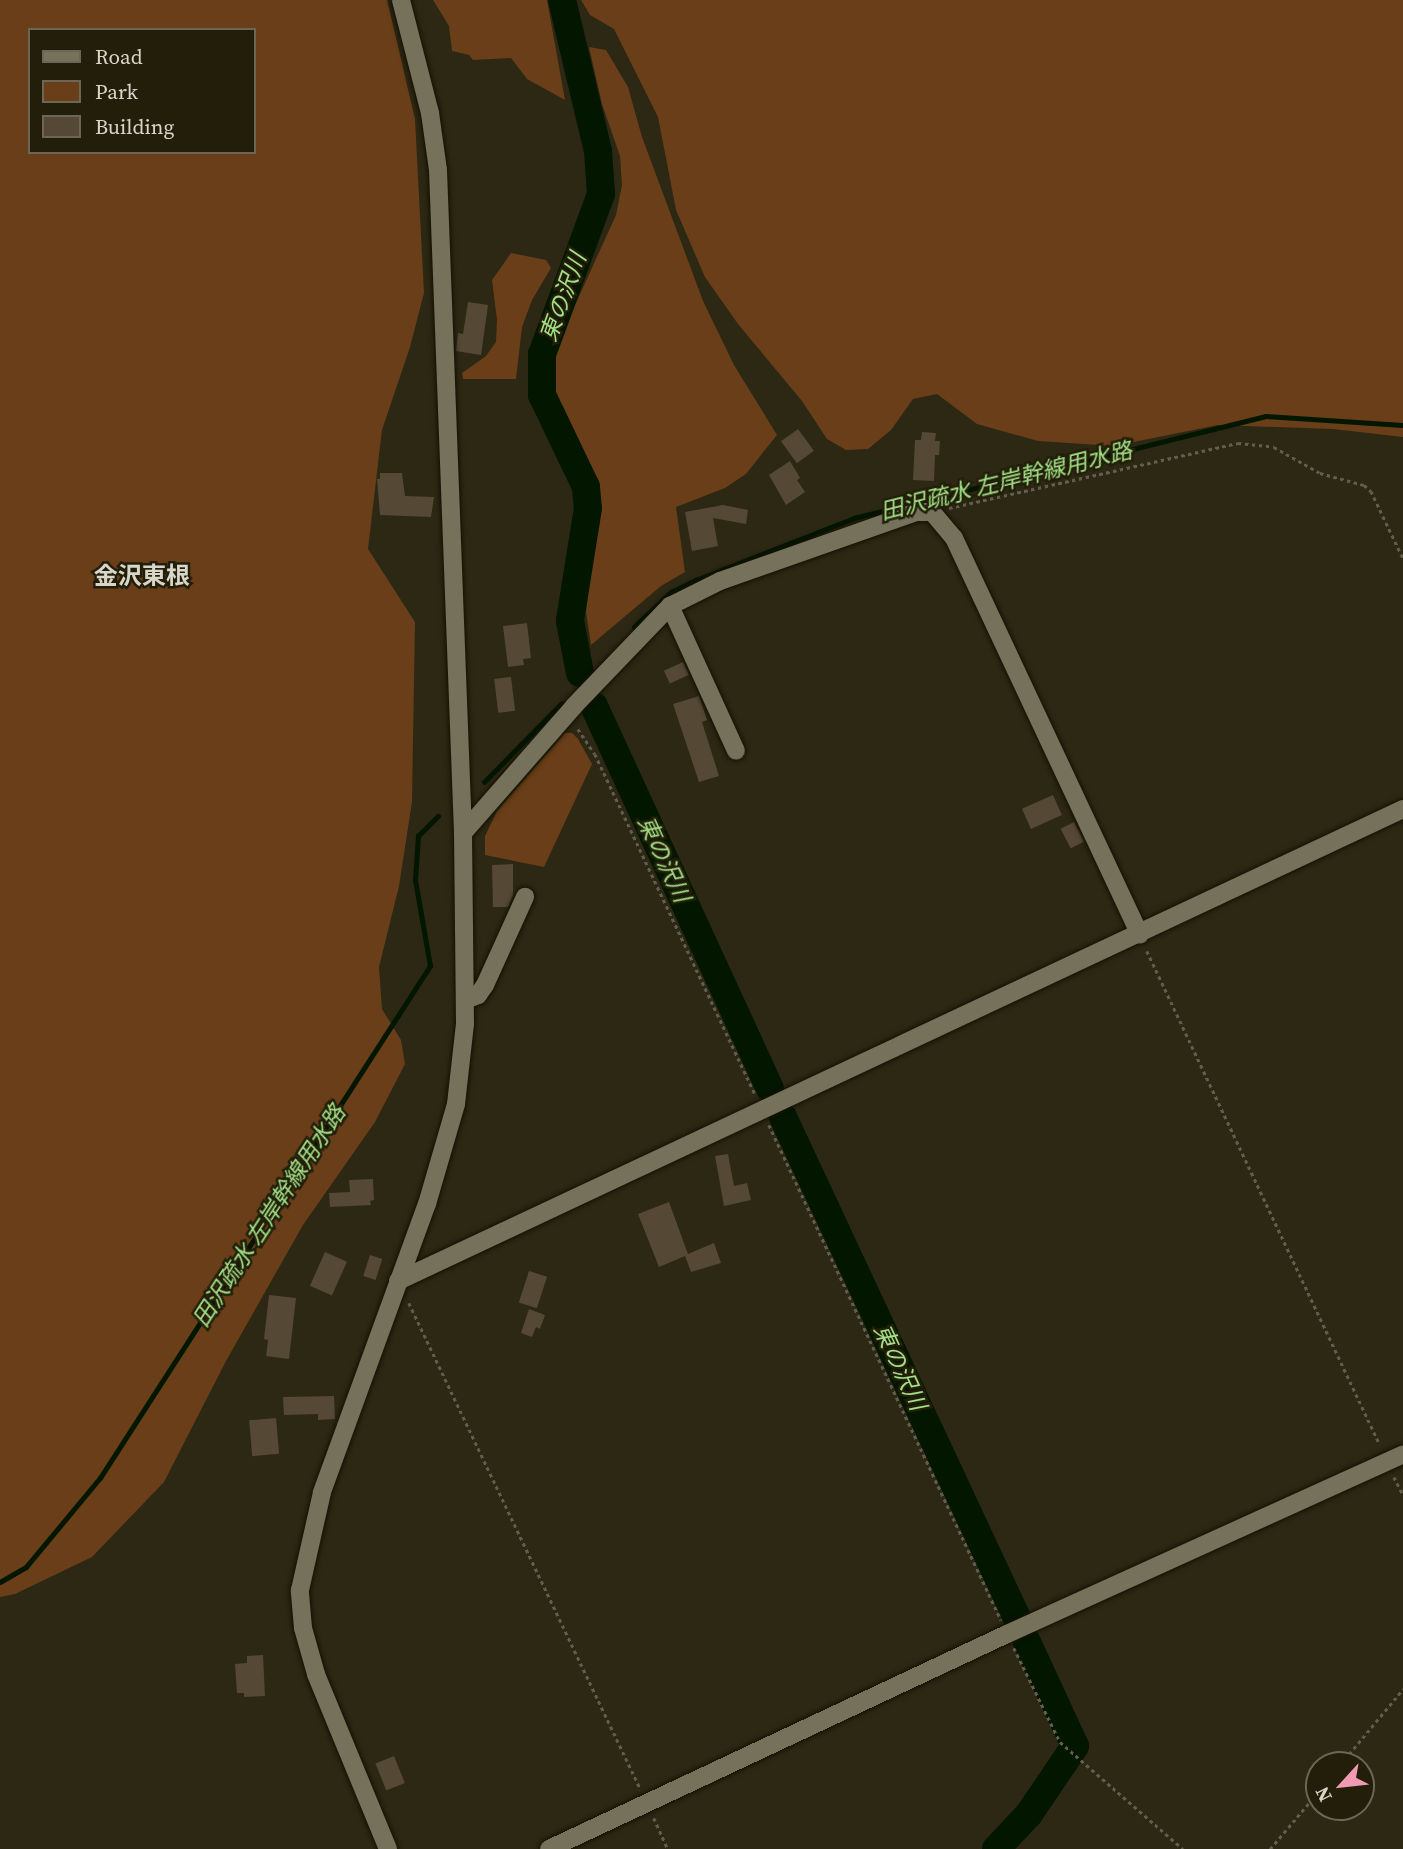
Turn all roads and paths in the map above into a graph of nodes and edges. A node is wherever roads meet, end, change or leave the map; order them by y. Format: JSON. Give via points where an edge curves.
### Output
{"nodes":[{"id":1,"x":401,"y":0,"type":"edge"},
{"id":2,"x":933,"y":512,"type":"junction"},
{"id":3,"x":1403,"y":558,"type":"edge"},
{"id":4,"x":670,"y":606,"type":"junction"},
{"id":5,"x":568,"y":714,"type":"junction"},
{"id":6,"x":736,"y":751,"type":"dead end"},
{"id":7,"x":1403,"y":809,"type":"edge"},
{"id":8,"x":463,"y":833,"type":"junction"},
{"id":9,"x":525,"y":897,"type":"dead end"},
{"id":10,"x":1140,"y":935,"type":"junction"},
{"id":11,"x":465,"y":1000,"type":"junction"},
{"id":12,"x":763,"y":1111,"type":"junction"},
{"id":13,"x":398,"y":1281,"type":"junction"},
{"id":14,"x":1395,"y":1458,"type":"edge"},
{"id":15,"x":1403,"y":1495,"type":"edge"},
{"id":16,"x":1007,"y":1634,"type":"junction"},
{"id":17,"x":1403,"y":1689,"type":"edge"},
{"id":18,"x":1352,"y":1751,"type":"edge"},
{"id":19,"x":646,"y":1801,"type":"junction"},
{"id":20,"x":1305,"y":1808,"type":"edge"},
{"id":21,"x":388,"y":1849,"type":"edge"},
{"id":22,"x":549,"y":1849,"type":"edge"},
{"id":23,"x":668,"y":1849,"type":"edge"},
{"id":24,"x":1183,"y":1849,"type":"edge"},
{"id":25,"x":1270,"y":1849,"type":"edge"}],
"edges":[{"from":1,"to":8,"type":"street","via":[[430,113],[438,170]]},
{"from":2,"to":3,"type":"path","via":[[996,494],[1238,443],[1274,447],[1320,473],[1364,485]]},
{"from":2,"to":4,"type":"street","via":[[916,512],[720,581]]},
{"from":2,"to":10,"type":"street","via":[[954,538]]},
{"from":4,"to":5,"type":"street"},
{"from":4,"to":6,"type":"street"},
{"from":5,"to":8,"type":"street"},
{"from":5,"to":12,"type":"path","via":[[595,754]]},
{"from":7,"to":10,"type":"street"},
{"from":8,"to":11,"type":"street"},
{"from":9,"to":11,"type":"street","via":[[485,985],[478,995]]},
{"from":10,"to":12,"type":"street"},
{"from":10,"to":14,"type":"path"},
{"from":11,"to":13,"type":"street","via":[[456,1104],[427,1204]]},
{"from":12,"to":13,"type":"street"},
{"from":12,"to":16,"type":"path"},
{"from":13,"to":19,"type":"path"},
{"from":13,"to":21,"type":"street","via":[[322,1492],[300,1590],[303,1628],[316,1674]]},
{"from":14,"to":15,"type":"path"},
{"from":14,"to":16,"type":"street"},
{"from":16,"to":19,"type":"street"},
{"from":16,"to":24,"type":"path","via":[[1060,1742]]},
{"from":17,"to":18,"type":"path"},
{"from":19,"to":22,"type":"street"},
{"from":19,"to":23,"type":"path"},
{"from":20,"to":25,"type":"path"}]}
